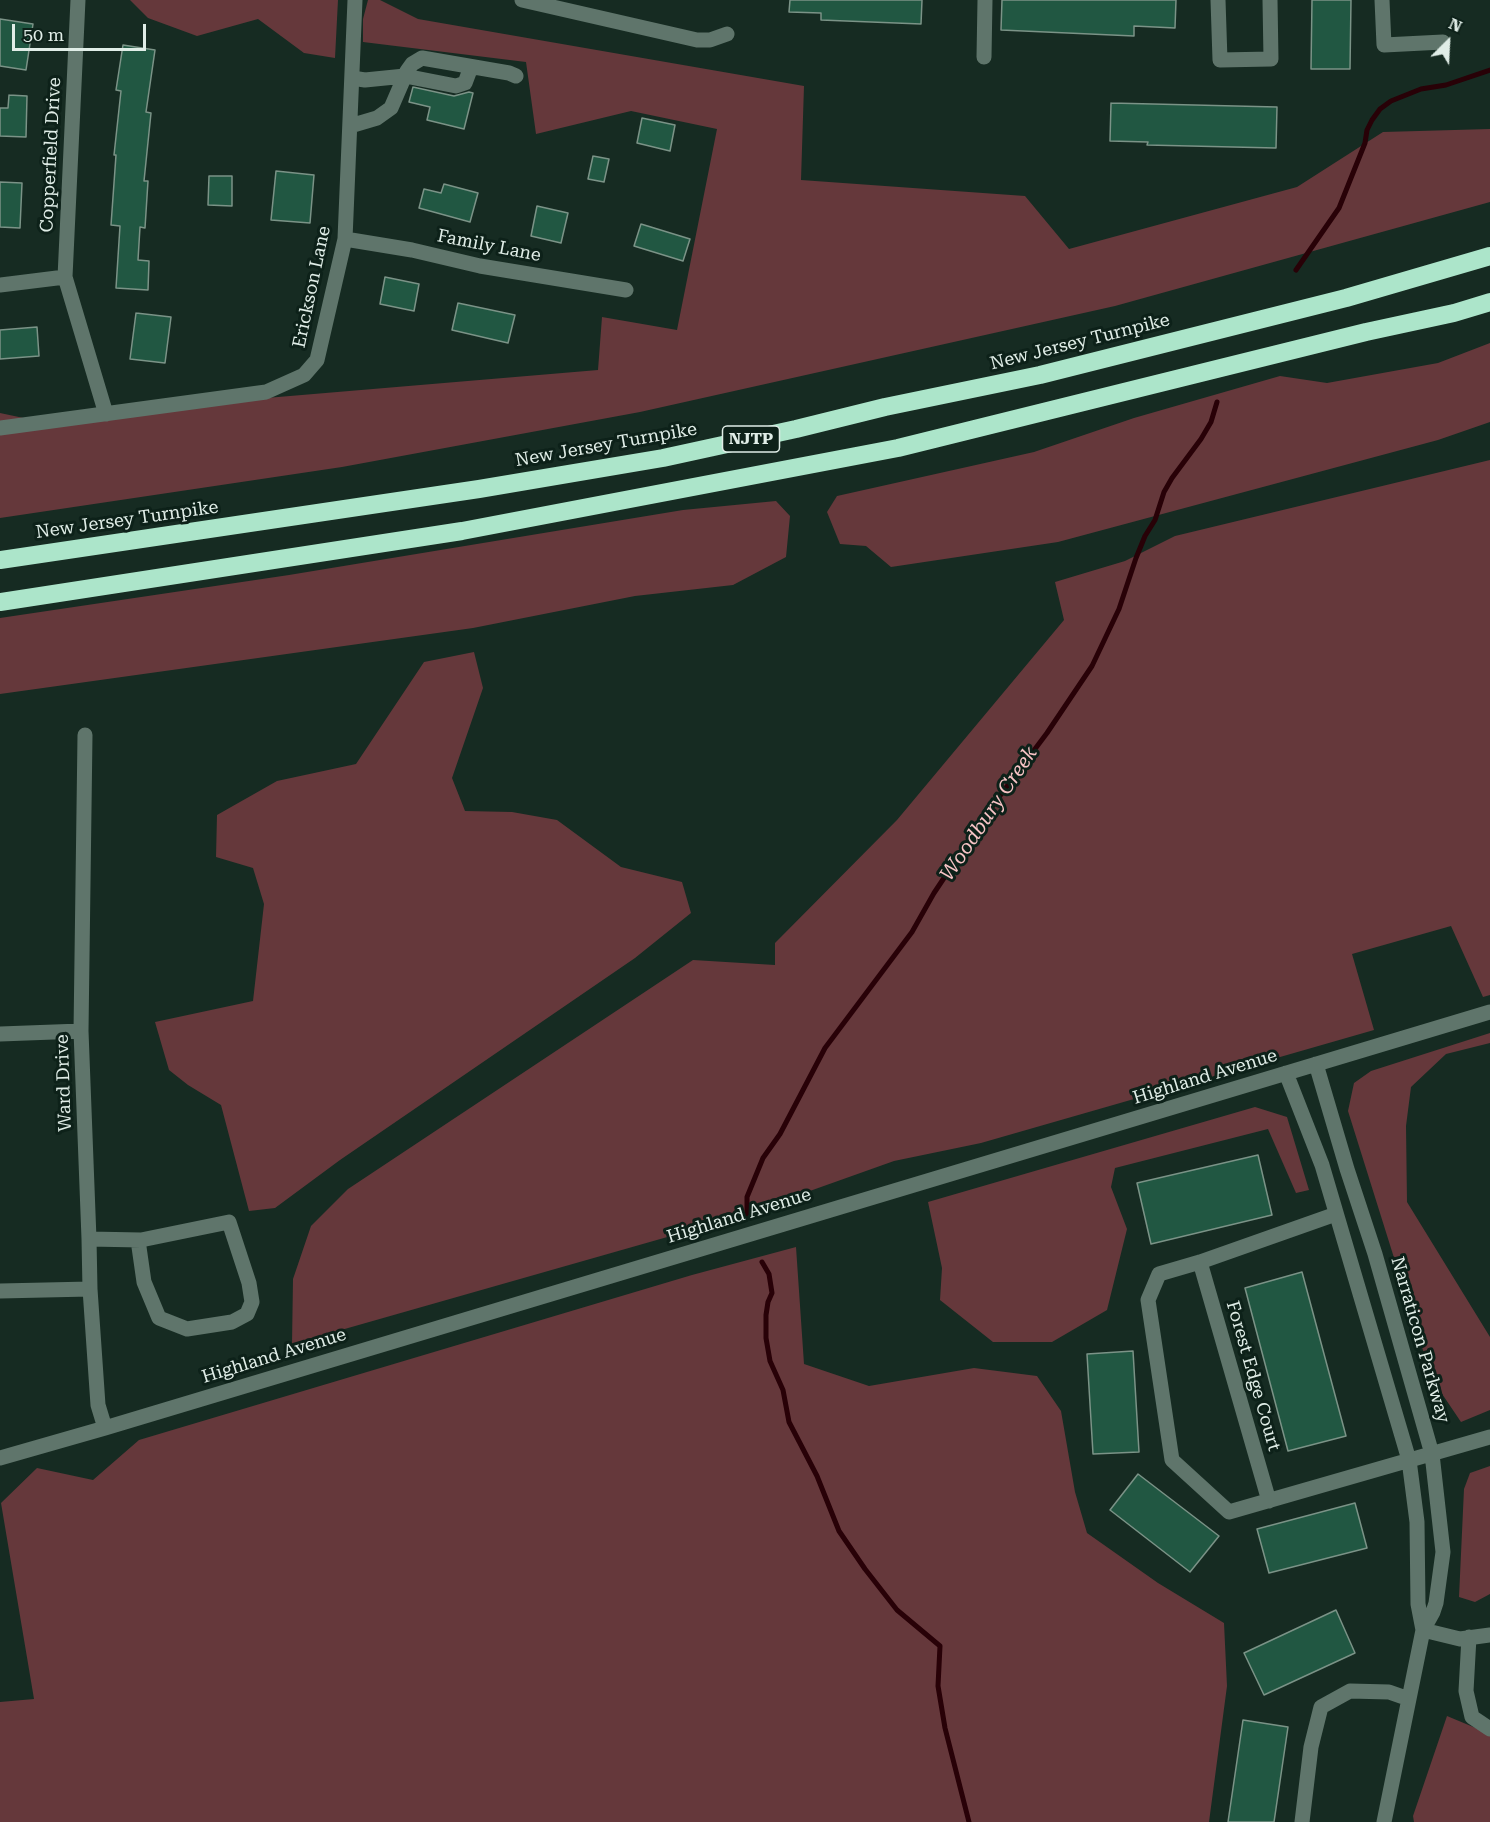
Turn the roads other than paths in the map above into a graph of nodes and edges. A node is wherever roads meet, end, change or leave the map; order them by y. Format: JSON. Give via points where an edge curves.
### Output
{"nodes":[{"id":1,"x":78,"y":0,"type":"edge"},
{"id":2,"x":355,"y":0,"type":"edge"},
{"id":3,"x":522,"y":0,"type":"edge"},
{"id":4,"x":985,"y":0,"type":"edge"},
{"id":5,"x":1218,"y":0,"type":"edge"},
{"id":6,"x":1270,"y":0,"type":"edge"},
{"id":7,"x":1382,"y":0,"type":"edge"},
{"id":8,"x":727,"y":34,"type":"dead end"},
{"id":9,"x":1443,"y":42,"type":"dead end"},
{"id":10,"x":984,"y":57,"type":"dead end"},
{"id":11,"x":471,"y":66,"type":"junction"},
{"id":12,"x":405,"y":76,"type":"junction"},
{"id":13,"x":516,"y":76,"type":"dead end"},
{"id":14,"x":352,"y":78,"type":"junction"},
{"id":15,"x":350,"y":126,"type":"junction"},
{"id":16,"x":345,"y":239,"type":"junction"},
{"id":17,"x":1490,"y":256,"type":"edge"},
{"id":18,"x":65,"y":277,"type":"junction"},
{"id":19,"x":0,"y":285,"type":"edge"},
{"id":20,"x":626,"y":290,"type":"dead end"},
{"id":21,"x":1490,"y":302,"type":"edge"},
{"id":22,"x":106,"y":414,"type":"junction"},
{"id":23,"x":0,"y":428,"type":"edge"},
{"id":24,"x":0,"y":560,"type":"edge"},
{"id":25,"x":0,"y":602,"type":"edge"},
{"id":26,"x":85,"y":735,"type":"dead end"},
{"id":27,"x":1490,"y":1012,"type":"edge"},
{"id":28,"x":81,"y":1030,"type":"junction"},
{"id":29,"x":0,"y":1034,"type":"edge"},
{"id":30,"x":1316,"y":1064,"type":"junction"},
{"id":31,"x":1286,"y":1073,"type":"junction"},
{"id":32,"x":1336,"y":1214,"type":"junction"},
{"id":33,"x":89,"y":1239,"type":"junction"},
{"id":34,"x":138,"y":1240,"type":"junction"},
{"id":35,"x":1200,"y":1262,"type":"junction"},
{"id":36,"x":90,"y":1289,"type":"junction"},
{"id":37,"x":0,"y":1292,"type":"edge"},
{"id":38,"x":105,"y":1428,"type":"junction"},
{"id":39,"x":1490,"y":1437,"type":"edge"},
{"id":40,"x":1432,"y":1454,"type":"junction"},
{"id":41,"x":0,"y":1458,"type":"edge"},
{"id":42,"x":1409,"y":1460,"type":"junction"},
{"id":43,"x":1269,"y":1501,"type":"junction"},
{"id":44,"x":1423,"y":1630,"type":"junction"},
{"id":45,"x":1490,"y":1635,"type":"edge"},
{"id":46,"x":1469,"y":1637,"type":"junction"},
{"id":47,"x":1409,"y":1699,"type":"junction"},
{"id":48,"x":1490,"y":1729,"type":"edge"},
{"id":49,"x":1302,"y":1822,"type":"edge"},
{"id":50,"x":1384,"y":1822,"type":"edge"}],
"edges":[{"from":1,"to":18,"type":"street","name":"Copperfield Drive"},
{"from":2,"to":14,"type":"street","name":"Erickson Lane"},
{"from":3,"to":8,"type":"street","via":[[697,40]]},
{"from":4,"to":10,"type":"street"},
{"from":5,"to":6,"type":"street","via":[[1220,60],[1271,58]]},
{"from":7,"to":9,"type":"street","via":[[1384,45]]},
{"from":11,"to":12,"type":"street","via":[[422,58],[412,64]]},
{"from":11,"to":12,"type":"street","via":[[465,82],[456,86]]},
{"from":11,"to":13,"type":"street"},
{"from":12,"to":14,"type":"street"},
{"from":12,"to":15,"type":"street","via":[[391,108],[377,118]]},
{"from":14,"to":15,"type":"street","name":"Erickson Lane"},
{"from":15,"to":16,"type":"street","name":"Erickson Lane"},
{"from":16,"to":20,"type":"street","name":"Family Lane"},
{"from":16,"to":22,"type":"street","name":"Erickson Lane","via":[[317,360],[304,375],[266,392]]},
{"from":17,"to":24,"type":"highway","name":"New Jersey Turnpike","number":"NJTP","via":[[1346,298],[1040,375],[674,456]]},
{"from":18,"to":19,"type":"street"},
{"from":18,"to":22,"type":"street","name":"Copperfield Drive"},
{"from":21,"to":25,"type":"highway","number":"NJTP","via":[[898,448],[462,531]]},
{"from":22,"to":23,"type":"street","name":"Erickson Lane"},
{"from":26,"to":28,"type":"street","name":"Ward Drive"},
{"from":27,"to":30,"type":"street","name":"Highland Avenue"},
{"from":28,"to":29,"type":"street"},
{"from":28,"to":33,"type":"street","name":"Ward Drive"},
{"from":30,"to":31,"type":"street","name":"Highland Avenue"},
{"from":30,"to":40,"type":"street","name":"Narraticon Parkway"},
{"from":31,"to":32,"type":"street","name":"Narraticon Parkway","via":[[1322,1165]]},
{"from":31,"to":38,"type":"street","name":"Highland Avenue"},
{"from":32,"to":35,"type":"street"},
{"from":32,"to":42,"type":"street","name":"Narraticon Parkway"},
{"from":33,"to":34,"type":"street"},
{"from":33,"to":36,"type":"street","name":"Ward Drive"},
{"from":34,"to":34,"type":"street","via":[[229,1222],[249,1283],[252,1302],[247,1314],[232,1322],[187,1329],[159,1318],[144,1282]]},
{"from":35,"to":43,"type":"street","name":"Forest Edge Court"},
{"from":35,"to":43,"type":"street","via":[[1159,1274],[1148,1300],[1172,1460],[1229,1512]]},
{"from":36,"to":37,"type":"street"},
{"from":36,"to":38,"type":"street","name":"Ward Drive","via":[[98,1405]]},
{"from":38,"to":41,"type":"street","name":"Highland Avenue"},
{"from":39,"to":40,"type":"street"},
{"from":40,"to":42,"type":"street"},
{"from":40,"to":44,"type":"street","name":"Narraticon Parkway","via":[[1443,1552],[1433,1612]]},
{"from":42,"to":43,"type":"street"},
{"from":42,"to":44,"type":"street","name":"Narraticon Parkway"},
{"from":44,"to":46,"type":"street","via":[[1460,1639]]},
{"from":44,"to":47,"type":"street","name":"Narraticon Parkway"},
{"from":45,"to":46,"type":"street"},
{"from":46,"to":48,"type":"street","via":[[1466,1691],[1472,1717]]},
{"from":47,"to":49,"type":"street","via":[[1389,1692],[1350,1691],[1321,1707],[1311,1747]]},
{"from":47,"to":50,"type":"street","name":"Narraticon Parkway"}]}
